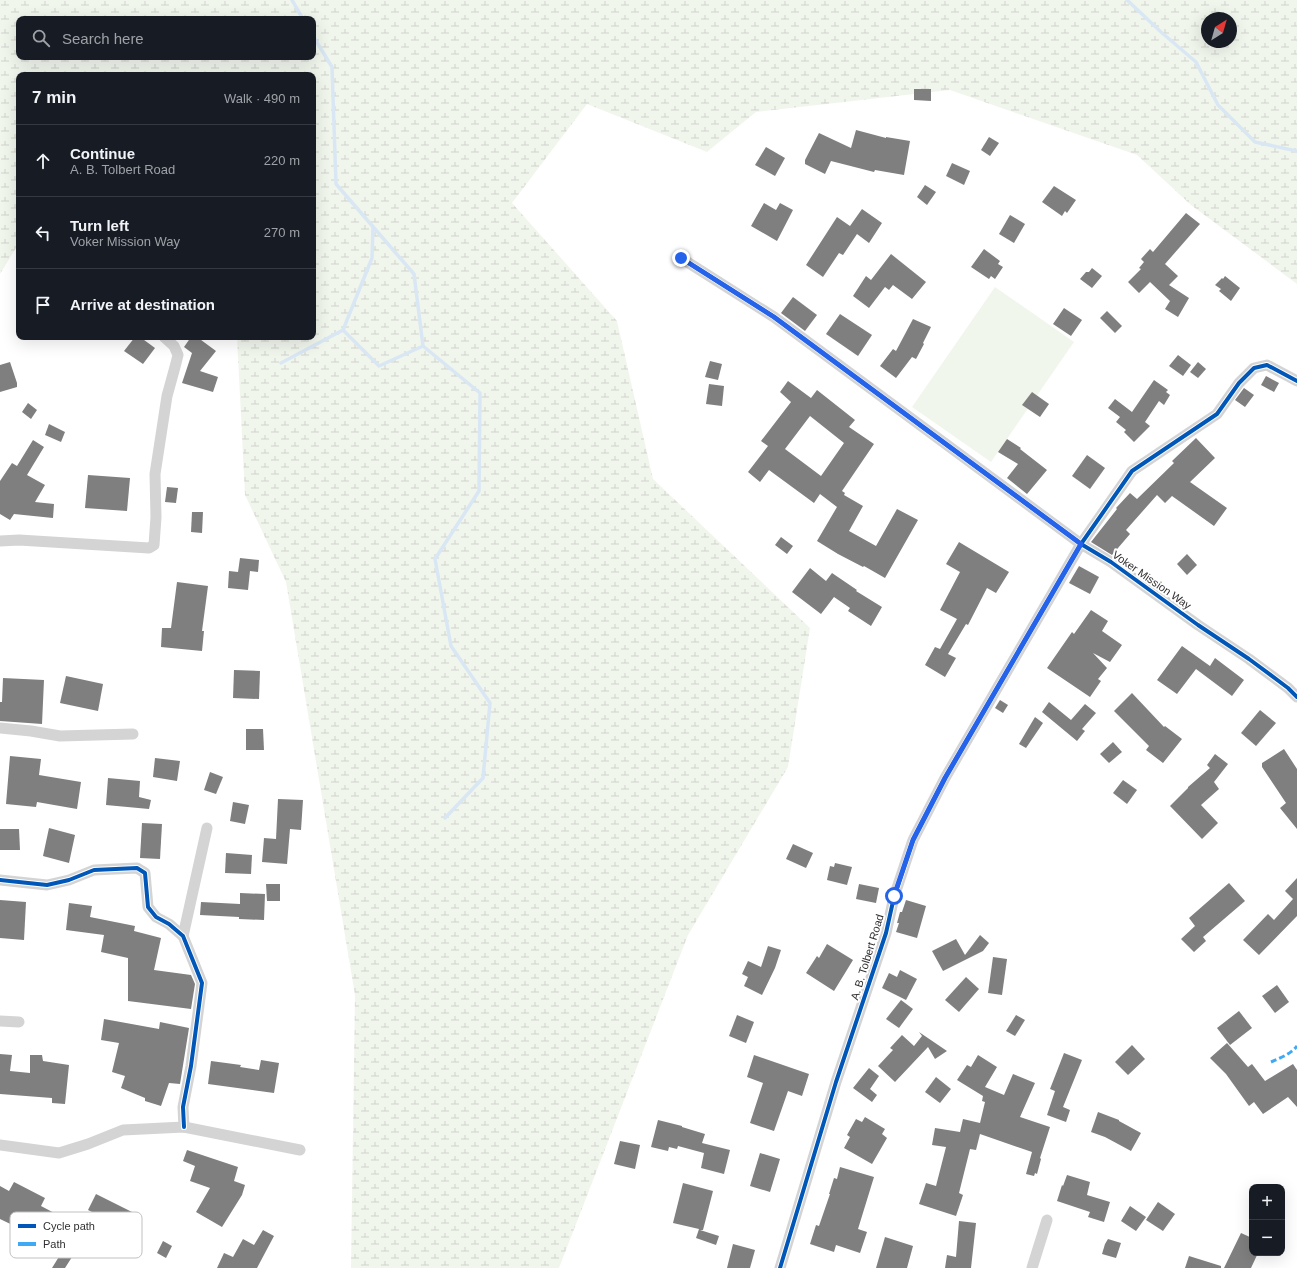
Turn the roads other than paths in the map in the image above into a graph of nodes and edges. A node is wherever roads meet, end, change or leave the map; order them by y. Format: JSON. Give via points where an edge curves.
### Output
{"nodes":[{"id":1,"x":681,"y":258,"type":"dead end"},
{"id":2,"x":167,"y":340,"type":"edge"},
{"id":3,"x":1297,"y":381,"type":"edge"},
{"id":4,"x":0,"y":541,"type":"edge"},
{"id":5,"x":1081,"y":544,"type":"junction"},
{"id":6,"x":1297,"y":697,"type":"edge"},
{"id":7,"x":0,"y":728,"type":"edge"},
{"id":8,"x":133,"y":734,"type":"dead end"},
{"id":9,"x":207,"y":828,"type":"dead end"},
{"id":10,"x":0,"y":880,"type":"edge"},
{"id":11,"x":183,"y":936,"type":"junction"},
{"id":12,"x":0,"y":1021,"type":"edge"},
{"id":13,"x":19,"y":1022,"type":"dead end"},
{"id":14,"x":184,"y":1127,"type":"junction"},
{"id":15,"x":0,"y":1145,"type":"edge"},
{"id":16,"x":300,"y":1150,"type":"dead end"},
{"id":17,"x":1047,"y":1220,"type":"dead end"},
{"id":18,"x":780,"y":1268,"type":"edge"},
{"id":19,"x":1032,"y":1268,"type":"edge"}],
"edges":[{"from":1,"to":5,"type":"street","name":"Voker Mission Way","via":[[774,317]]},
{"from":2,"to":4,"type":"street","via":[[178,355],[167,396],[155,474],[154,545],[149,548]]},
{"from":3,"to":5,"type":"street","name":"A. B. Tolbert Road","via":[[1267,365],[1254,368],[1239,383],[1217,414],[1132,471]]},
{"from":5,"to":6,"type":"street","name":"Voker Mission Way","via":[[1111,562],[1249,659]]},
{"from":5,"to":18,"type":"street","name":"A. B. Tolbert Road","via":[[945,778],[913,840]]},
{"from":7,"to":8,"type":"street","via":[[60,736]]},
{"from":9,"to":11,"type":"street"},
{"from":10,"to":11,"type":"street","via":[[47,885],[94,870],[137,868],[146,873],[148,907],[156,917]]},
{"from":11,"to":14,"type":"street","via":[[202,983],[183,1107]]},
{"from":12,"to":13,"type":"street"},
{"from":14,"to":15,"type":"street","via":[[123,1130],[59,1153]]},
{"from":14,"to":16,"type":"street"},
{"from":17,"to":19,"type":"street"}]}
